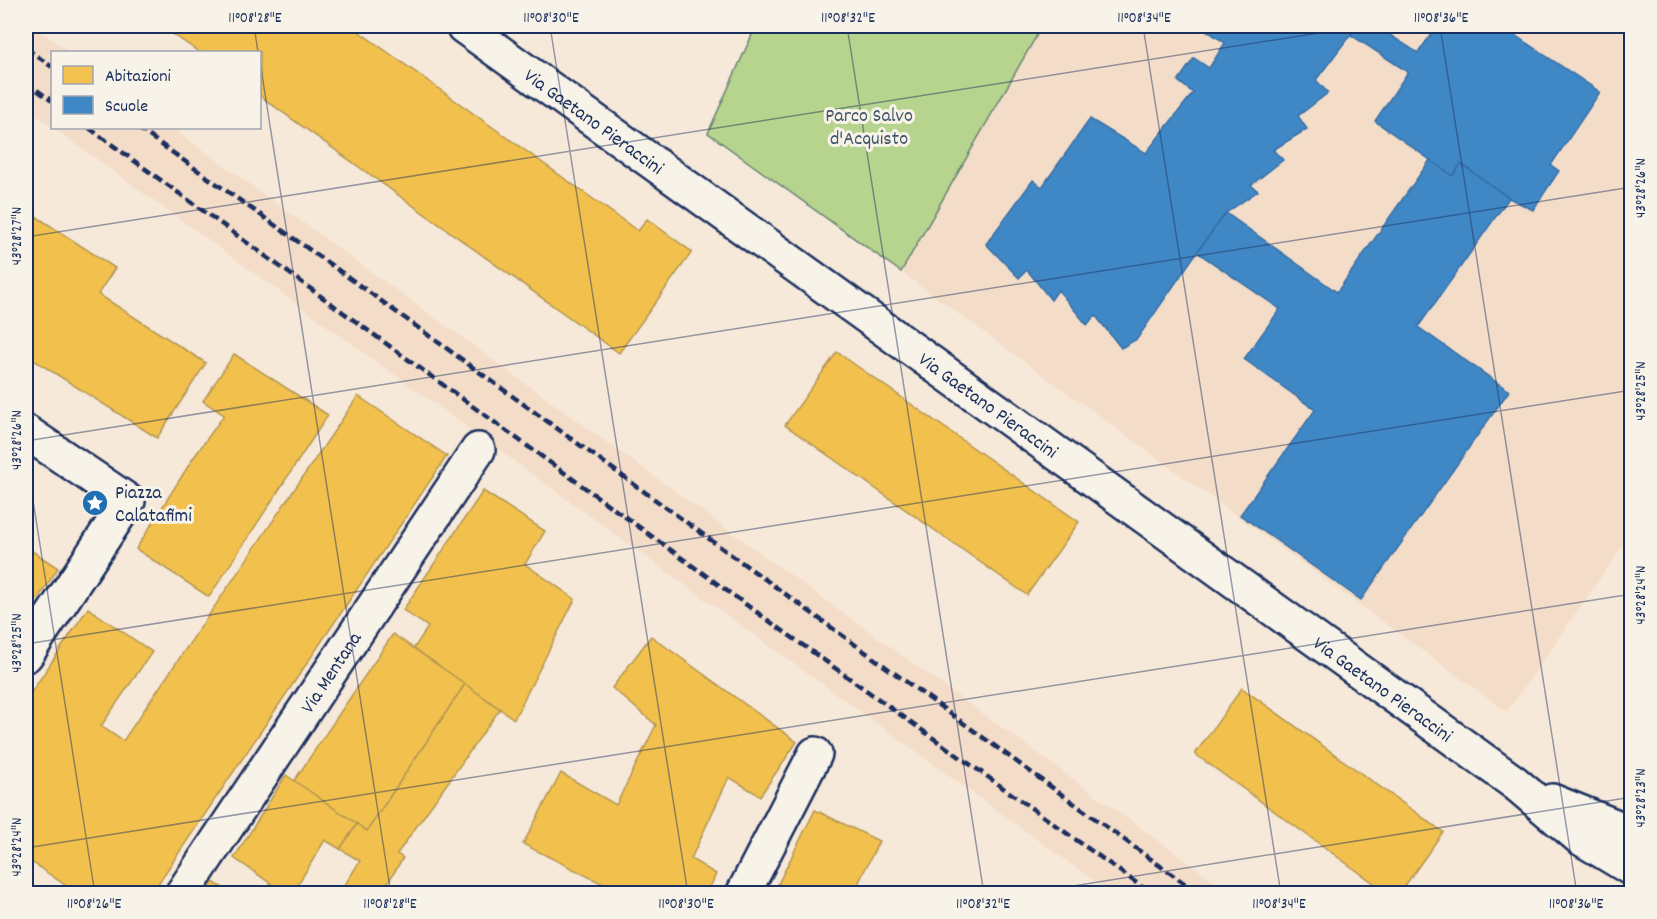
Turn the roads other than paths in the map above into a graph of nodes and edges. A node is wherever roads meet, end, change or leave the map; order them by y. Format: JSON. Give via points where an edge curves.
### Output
{"nodes":[{"id":1,"x":463,"y":26,"type":"edge"},
{"id":2,"x":26,"y":432,"type":"edge"},
{"id":3,"x":478,"y":450,"type":"dead end"},
{"id":4,"x":26,"y":655,"type":"edge"},
{"id":5,"x":815,"y":754,"type":"dead end"},
{"id":6,"x":1515,"y":783,"type":"junction"},
{"id":7,"x":1632,"y":833,"type":"edge"},
{"id":8,"x":1632,"y":869,"type":"edge"},
{"id":9,"x":182,"y":894,"type":"edge"},
{"id":10,"x":743,"y":894,"type":"edge"}],
"edges":[{"from":1,"to":6,"type":"street","name":"Via Gaetano Pieraccini"},
{"from":2,"to":4,"type":"street","via":[[128,501]]},
{"from":3,"to":9,"type":"street","name":"Via Mentana"},
{"from":5,"to":10,"type":"street"},
{"from":6,"to":7,"type":"street","name":"Via Gaetano Pieraccini"},
{"from":6,"to":8,"type":"street","name":"Via Gaetano Pieraccini","via":[[1579,837]]}]}
